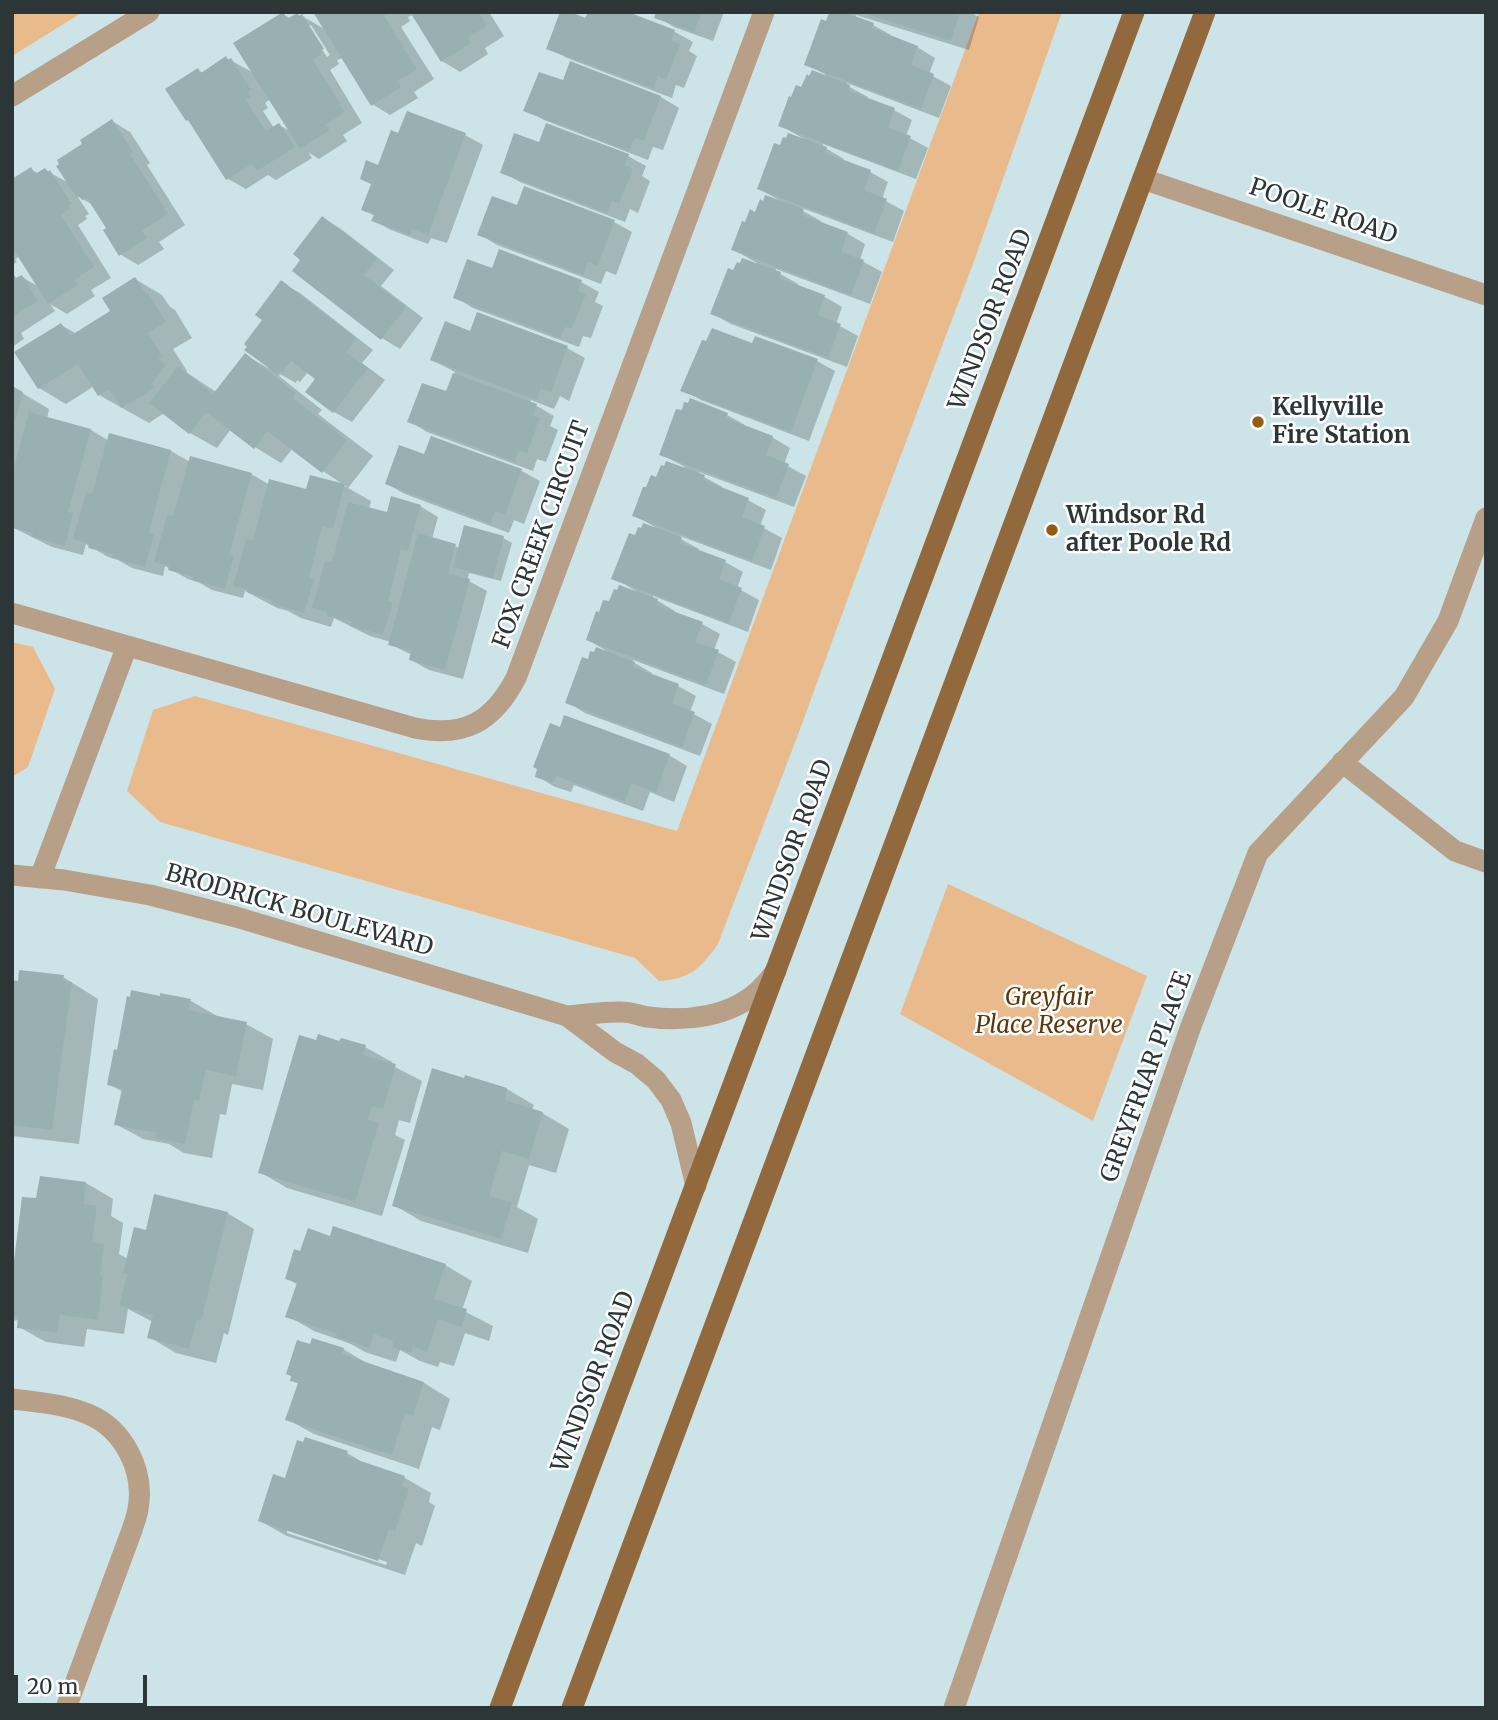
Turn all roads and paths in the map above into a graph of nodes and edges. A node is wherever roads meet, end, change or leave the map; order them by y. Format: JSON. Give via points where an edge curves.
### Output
{"nodes":[{"id":1,"x":149,"y":12,"type":"edge"},
{"id":2,"x":764,"y":12,"type":"edge"},
{"id":3,"x":1134,"y":12,"type":"edge"},
{"id":4,"x":1205,"y":12,"type":"edge"},
{"id":5,"x":12,"y":96,"type":"edge"},
{"id":6,"x":1143,"y":179,"type":"junction"},
{"id":7,"x":1486,"y":295,"type":"edge"},
{"id":8,"x":1486,"y":518,"type":"edge"},
{"id":9,"x":12,"y":613,"type":"edge"},
{"id":10,"x":127,"y":646,"type":"junction"},
{"id":11,"x":1342,"y":762,"type":"junction"},
{"id":12,"x":1486,"y":862,"type":"edge"},
{"id":13,"x":12,"y":875,"type":"edge"},
{"id":14,"x":40,"y":878,"type":"junction"},
{"id":15,"x":776,"y":971,"type":"junction"},
{"id":16,"x":567,"y":1016,"type":"junction"},
{"id":17,"x":696,"y":1186,"type":"junction"},
{"id":18,"x":12,"y":1399,"type":"edge"},
{"id":19,"x":66,"y":1708,"type":"edge"},
{"id":20,"x":500,"y":1708,"type":"edge"},
{"id":21,"x":572,"y":1708,"type":"edge"},
{"id":22,"x":954,"y":1708,"type":"edge"}],
"edges":[{"from":1,"to":5,"type":"street"},
{"from":2,"to":10,"type":"street","name":"FOX CREEK CIRCUIT","via":[[516,678],[492,713],[474,724],[434,732]]},
{"from":3,"to":15,"type":"main road","name":"WINDSOR ROAD"},
{"from":4,"to":6,"type":"main road"},
{"from":6,"to":7,"type":"street","name":"POOLE ROAD"},
{"from":6,"to":21,"type":"main road"},
{"from":8,"to":11,"type":"street","name":"GREYFRIAR PLACE","via":[[1447,621],[1404,697]]},
{"from":9,"to":10,"type":"street","name":"FOX CREEK CIRCUIT"},
{"from":10,"to":14,"type":"street"},
{"from":11,"to":12,"type":"street","via":[[1455,851]]},
{"from":11,"to":22,"type":"street","name":"GREYFRIAR PLACE","via":[[1258,853],[1191,1026]]},
{"from":13,"to":14,"type":"street","name":"BRODRICK BOULEVARD"},
{"from":14,"to":16,"type":"street","name":"BRODRICK BOULEVARD","via":[[150,895],[236,917]]},
{"from":15,"to":16,"type":"street","name":"BRODRICK BOULEVARD","via":[[737,1005],[694,1018],[622,1012]]},
{"from":15,"to":17,"type":"main road","name":"WINDSOR ROAD"},
{"from":16,"to":17,"type":"street","name":"BRODRICK BOULEVARD","via":[[656,1080],[681,1123]]},
{"from":17,"to":20,"type":"main road","name":"WINDSOR ROAD"},
{"from":18,"to":19,"type":"street","via":[[68,1407],[110,1428],[136,1467],[140,1489],[132,1530]]}]}
